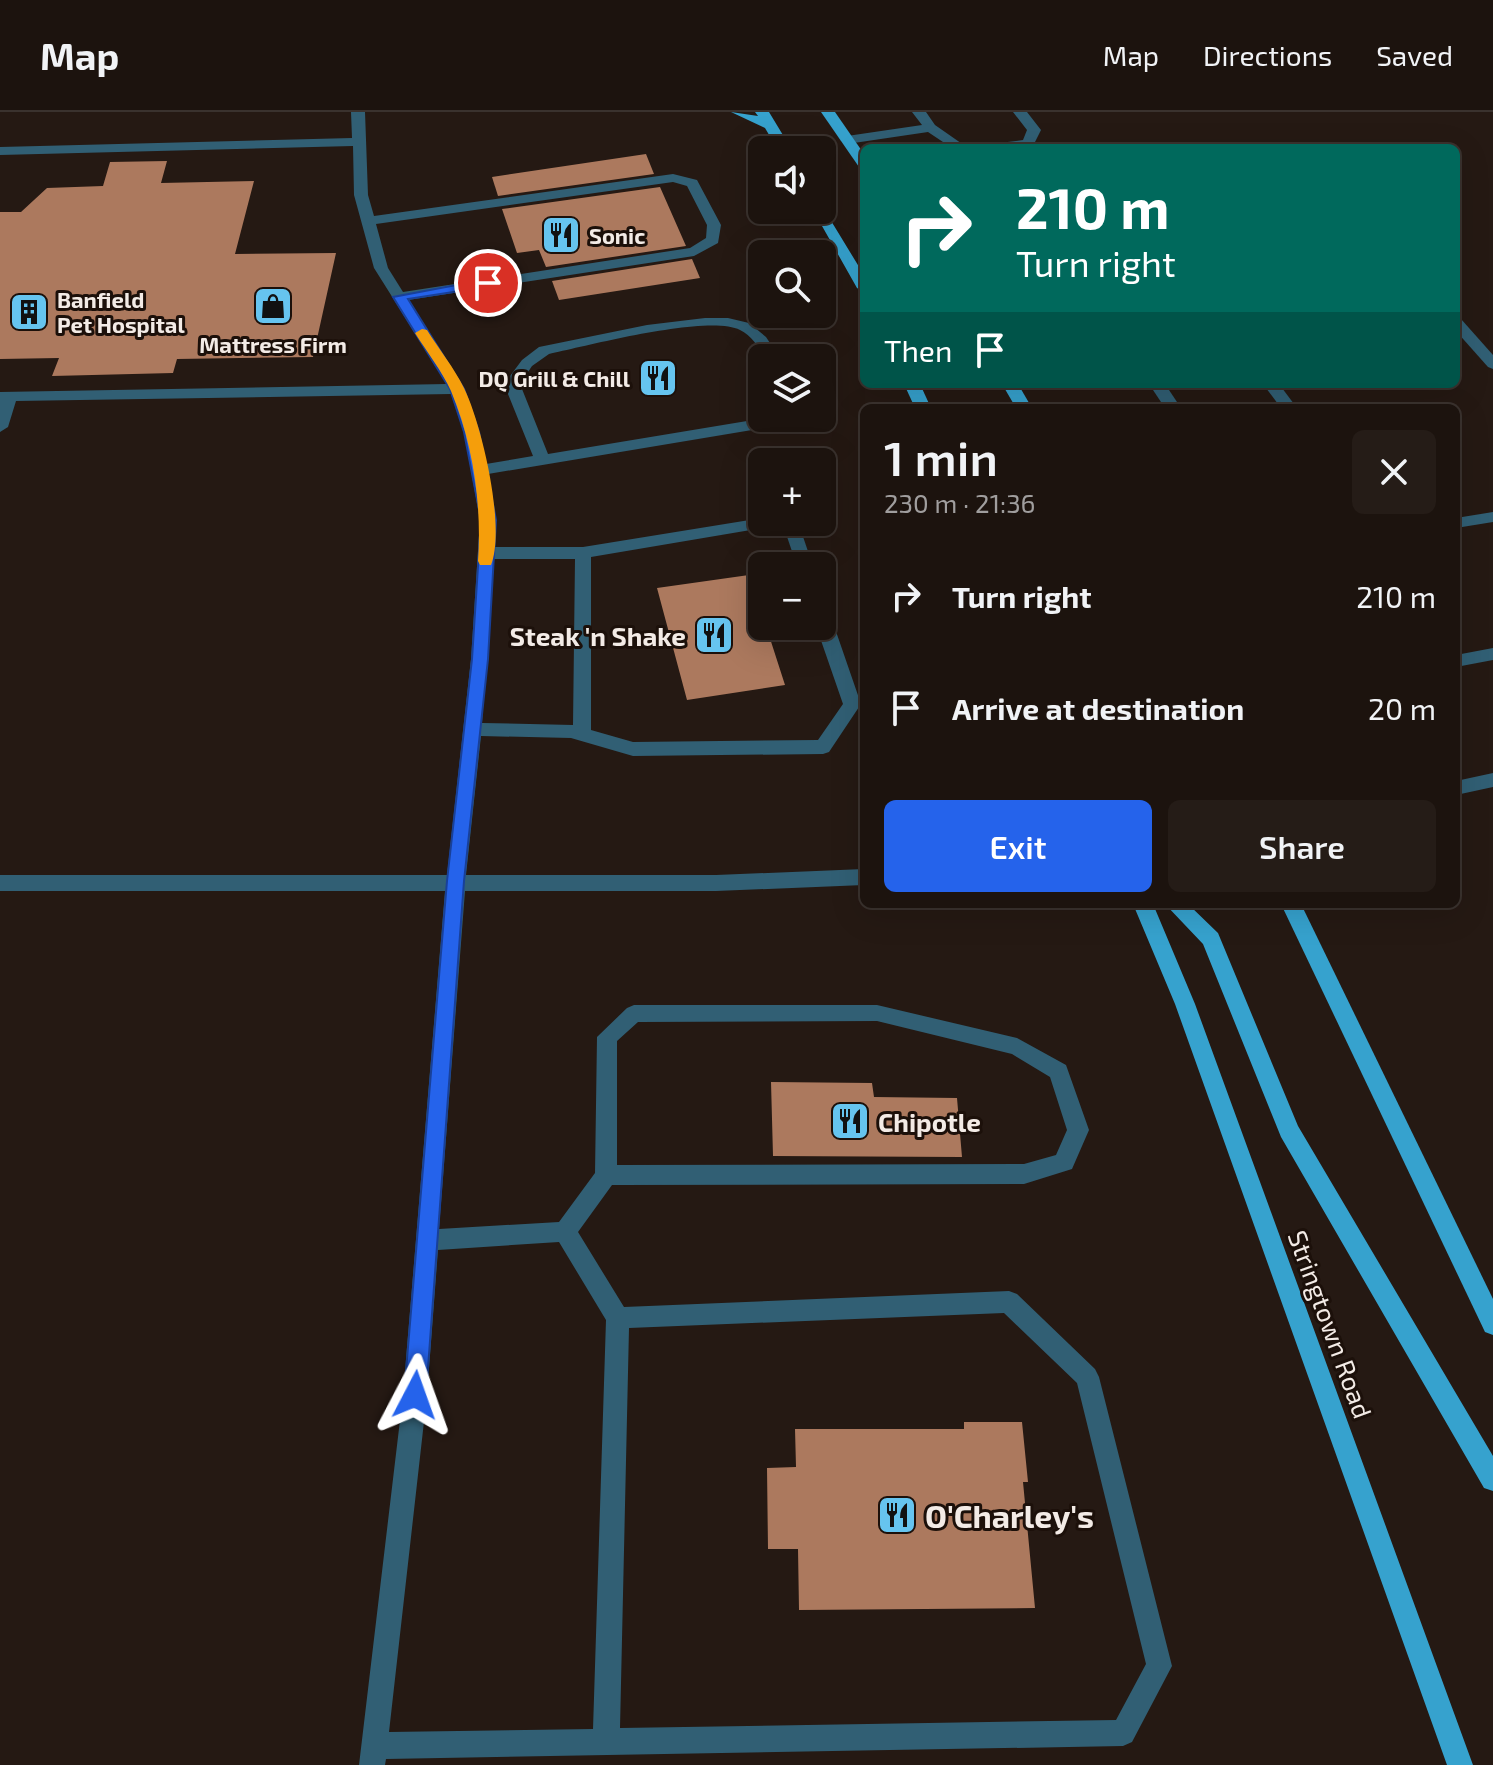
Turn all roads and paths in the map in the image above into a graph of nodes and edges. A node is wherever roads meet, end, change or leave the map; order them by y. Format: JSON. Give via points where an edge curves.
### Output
{"nodes":[{"id":1,"x":358,"y":112,"type":"edge"},
{"id":2,"x":738,"y":112,"type":"edge"},
{"id":3,"x":762,"y":112,"type":"edge"},
{"id":4,"x":828,"y":112,"type":"edge"},
{"id":5,"x":919,"y":112,"type":"edge"},
{"id":6,"x":1020,"y":112,"type":"edge"},
{"id":7,"x":771,"y":126,"type":"junction"},
{"id":8,"x":930,"y":128,"type":"junction"},
{"id":9,"x":777,"y":136,"type":"edge"},
{"id":10,"x":847,"y":140,"type":"junction"},
{"id":11,"x":358,"y":142,"type":"junction"},
{"id":12,"x":955,"y":144,"type":"edge"},
{"id":13,"x":1021,"y":144,"type":"edge"},
{"id":14,"x":0,"y":151,"type":"edge"},
{"id":15,"x":860,"y":158,"type":"edge"},
{"id":16,"x":368,"y":221,"type":"junction"},
{"id":17,"x":828,"y":224,"type":"edge"},
{"id":18,"x":860,"y":281,"type":"edge"},
{"id":19,"x":399,"y":297,"type":"junction"},
{"id":20,"x":1460,"y":327,"type":"edge"},
{"id":21,"x":764,"y":344,"type":"edge"},
{"id":22,"x":1493,"y":364,"type":"edge"},
{"id":23,"x":457,"y":389,"type":"junction"},
{"id":24,"x":5,"y":397,"type":"edge"},
{"id":25,"x":748,"y":426,"type":"edge"},
{"id":26,"x":0,"y":427,"type":"edge"},
{"id":27,"x":543,"y":460,"type":"junction"},
{"id":28,"x":479,"y":470,"type":"junction"},
{"id":29,"x":1493,"y":517,"type":"edge"},
{"id":30,"x":1460,"y":522,"type":"edge"},
{"id":31,"x":748,"y":525,"type":"edge"},
{"id":32,"x":486,"y":553,"type":"junction"},
{"id":33,"x":583,"y":553,"type":"junction"},
{"id":34,"x":830,"y":640,"type":"edge"},
{"id":35,"x":1493,"y":654,"type":"edge"},
{"id":36,"x":1460,"y":660,"type":"edge"},
{"id":37,"x":472,"y":729,"type":"junction"},
{"id":38,"x":582,"y":734,"type":"junction"},
{"id":39,"x":1493,"y":780,"type":"edge"},
{"id":40,"x":1460,"y":787,"type":"edge"},
{"id":41,"x":860,"y":877,"type":"edge"},
{"id":42,"x":456,"y":881,"type":"junction"},
{"id":43,"x":0,"y":883,"type":"edge"},
{"id":44,"x":1145,"y":908,"type":"edge"},
{"id":45,"x":1179,"y":908,"type":"edge"},
{"id":46,"x":1293,"y":908,"type":"edge"},
{"id":47,"x":606,"y":1175,"type":"junction"},
{"id":48,"x":565,"y":1232,"type":"junction"},
{"id":49,"x":427,"y":1240,"type":"junction"},
{"id":50,"x":618,"y":1318,"type":"junction"},
{"id":51,"x":1493,"y":1324,"type":"edge"},
{"id":52,"x":1493,"y":1479,"type":"edge"},
{"id":53,"x":606,"y":1740,"type":"junction"},
{"id":54,"x":373,"y":1756,"type":"edge"},
{"id":55,"x":1460,"y":1765,"type":"edge"}],
"edges":[{"from":1,"to":11,"type":"street"},
{"from":2,"to":7,"type":"main road"},
{"from":3,"to":7,"type":"main road"},
{"from":4,"to":10,"type":"main road"},
{"from":5,"to":8,"type":"street"},
{"from":6,"to":13,"type":"street","via":[[1034,130],[1028,143]]},
{"from":7,"to":9,"type":"main road"},
{"from":8,"to":10,"type":"street"},
{"from":8,"to":12,"type":"street"},
{"from":10,"to":15,"type":"main road"},
{"from":11,"to":14,"type":"street"},
{"from":11,"to":16,"type":"street"},
{"from":16,"to":19,"type":"street","via":[[381,268]]},
{"from":16,"to":19,"type":"street","via":[[673,178],[692,183],[714,225],[713,240],[694,252]]},
{"from":17,"to":18,"type":"main road"},
{"from":19,"to":23,"type":"street"},
{"from":20,"to":22,"type":"street"},
{"from":21,"to":27,"type":"street","via":[[744,326],[714,320],[544,350],[512,384]]},
{"from":23,"to":24,"type":"street"},
{"from":23,"to":28,"type":"street"},
{"from":24,"to":26,"type":"street"},
{"from":25,"to":27,"type":"street"},
{"from":27,"to":28,"type":"street"},
{"from":28,"to":32,"type":"street","via":[[488,520]]},
{"from":29,"to":30,"type":"street"},
{"from":31,"to":33,"type":"street"},
{"from":32,"to":33,"type":"street"},
{"from":32,"to":37,"type":"street"},
{"from":33,"to":38,"type":"street"},
{"from":34,"to":38,"type":"street","via":[[852,704],[823,747],[633,749]]},
{"from":35,"to":36,"type":"street"},
{"from":37,"to":38,"type":"street"},
{"from":37,"to":42,"type":"street"},
{"from":39,"to":40,"type":"street"},
{"from":41,"to":42,"type":"street","via":[[716,883]]},
{"from":42,"to":43,"type":"street"},
{"from":42,"to":49,"type":"street"},
{"from":44,"to":55,"type":"main road","name":"Stringtown Road","via":[[1185,1004]]},
{"from":45,"to":52,"type":"main road","via":[[1211,939],[1289,1130]]},
{"from":46,"to":51,"type":"main road"},
{"from":47,"to":47,"type":"street","via":[[607,1037],[634,1014],[877,1013],[1017,1047],[1059,1071],[1078,1130],[1064,1162],[1024,1174]]},
{"from":47,"to":48,"type":"street"},
{"from":48,"to":49,"type":"street"},
{"from":48,"to":50,"type":"street"},
{"from":49,"to":54,"type":"street","via":[[415,1395]]},
{"from":50,"to":53,"type":"street"},
{"from":50,"to":53,"type":"street","via":[[1009,1302],[1087,1377],[1159,1666],[1123,1733]]},
{"from":53,"to":54,"type":"street"}]}
